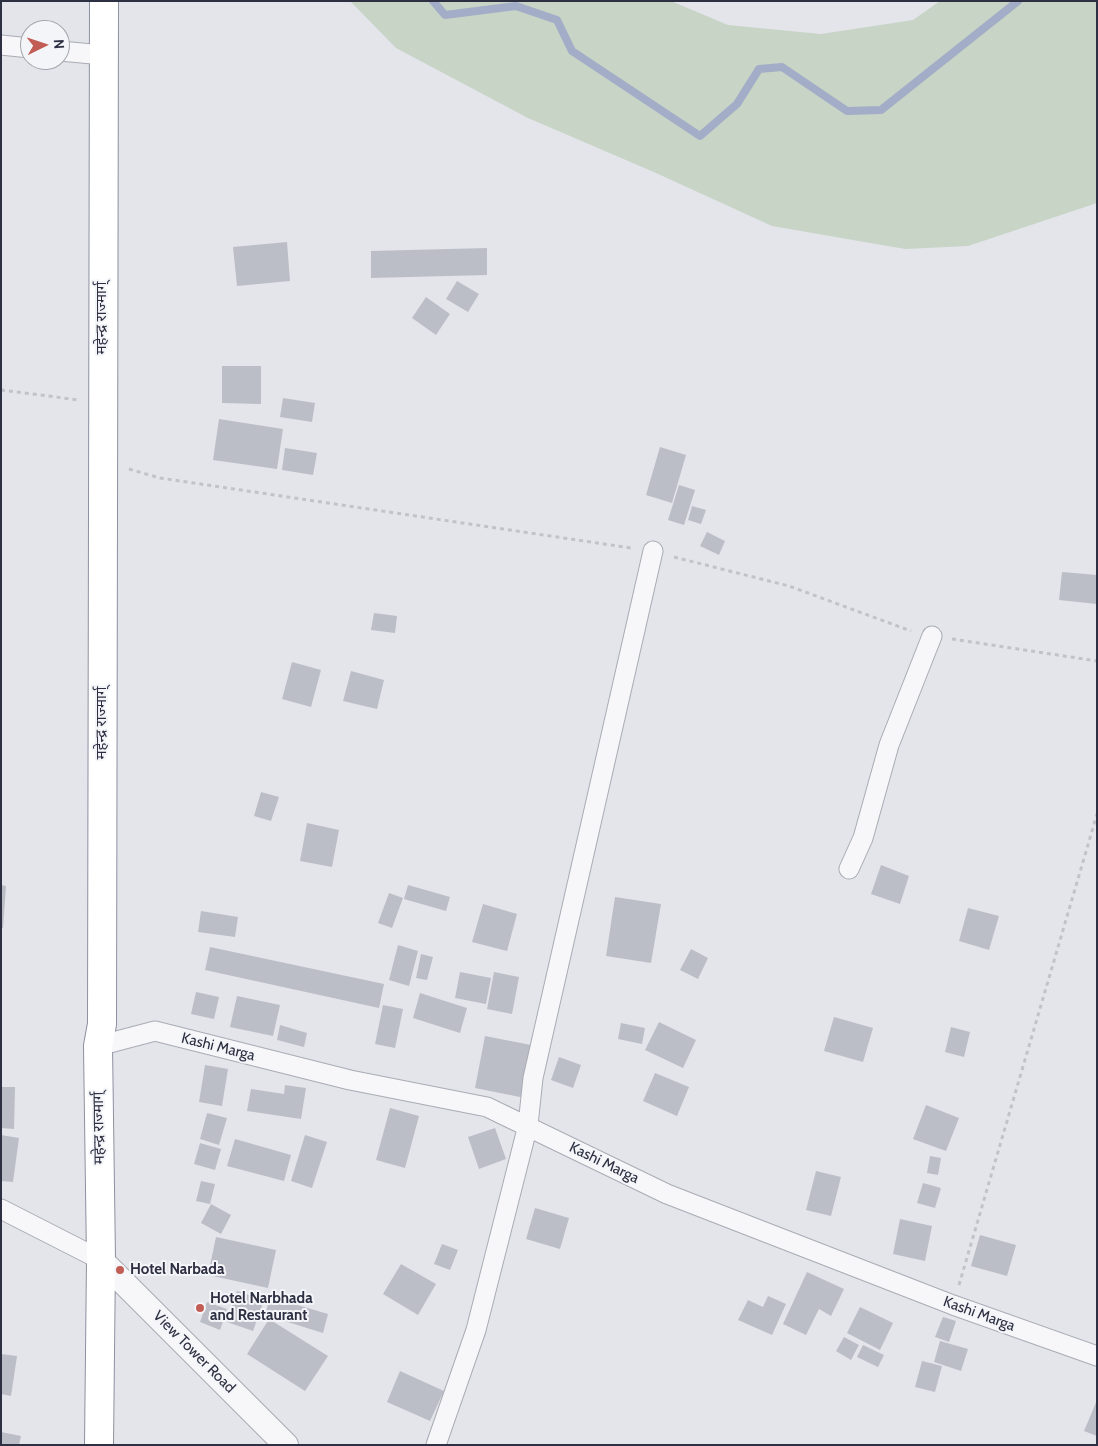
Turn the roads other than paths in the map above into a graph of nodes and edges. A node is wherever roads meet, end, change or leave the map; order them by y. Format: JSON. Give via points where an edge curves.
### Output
{"nodes":[{"id":1,"x":104,"y":1,"type":"edge"},
{"id":2,"x":1,"y":45,"type":"edge"},
{"id":3,"x":20,"y":47,"type":"edge"},
{"id":4,"x":70,"y":52,"type":"edge"},
{"id":5,"x":103,"y":55,"type":"junction"},
{"id":6,"x":653,"y":552,"type":"road end"},
{"id":7,"x":932,"y":636,"type":"road end"},
{"id":8,"x":849,"y":869,"type":"dead end"},
{"id":9,"x":98,"y":1046,"type":"junction"},
{"id":10,"x":528,"y":1125,"type":"junction"},
{"id":11,"x":1,"y":1209,"type":"edge"},
{"id":12,"x":101,"y":1260,"type":"junction"},
{"id":13,"x":1097,"y":1356,"type":"edge"},
{"id":14,"x":99,"y":1445,"type":"edge"},
{"id":15,"x":286,"y":1445,"type":"edge"},
{"id":16,"x":436,"y":1445,"type":"edge"}],
"edges":[{"from":1,"to":5,"type":"highway","name":"महेन्द्र राज्मार्ग्"},
{"from":2,"to":3,"type":"street"},
{"from":4,"to":5,"type":"street"},
{"from":5,"to":9,"type":"highway","name":"महेन्द्र राज्मार्ग्","via":[[102,1024]]},
{"from":6,"to":10,"type":"street","via":[[533,1078]]},
{"from":7,"to":8,"type":"street","via":[[889,745],[863,838]]},
{"from":9,"to":10,"type":"street","name":"Kashi Marga","via":[[155,1031],[350,1080],[487,1107]]},
{"from":9,"to":12,"type":"highway","name":"महेन्द्र राज्मार्ग्"},
{"from":10,"to":13,"type":"street","name":"Kashi Marga","via":[[667,1194],[953,1305]]},
{"from":10,"to":16,"type":"street","via":[[476,1330]]},
{"from":11,"to":12,"type":"street"},
{"from":12,"to":14,"type":"highway","name":"महेन्द्र राज्मार्ग्"},
{"from":12,"to":15,"type":"street","name":"View Tower Road"}]}
